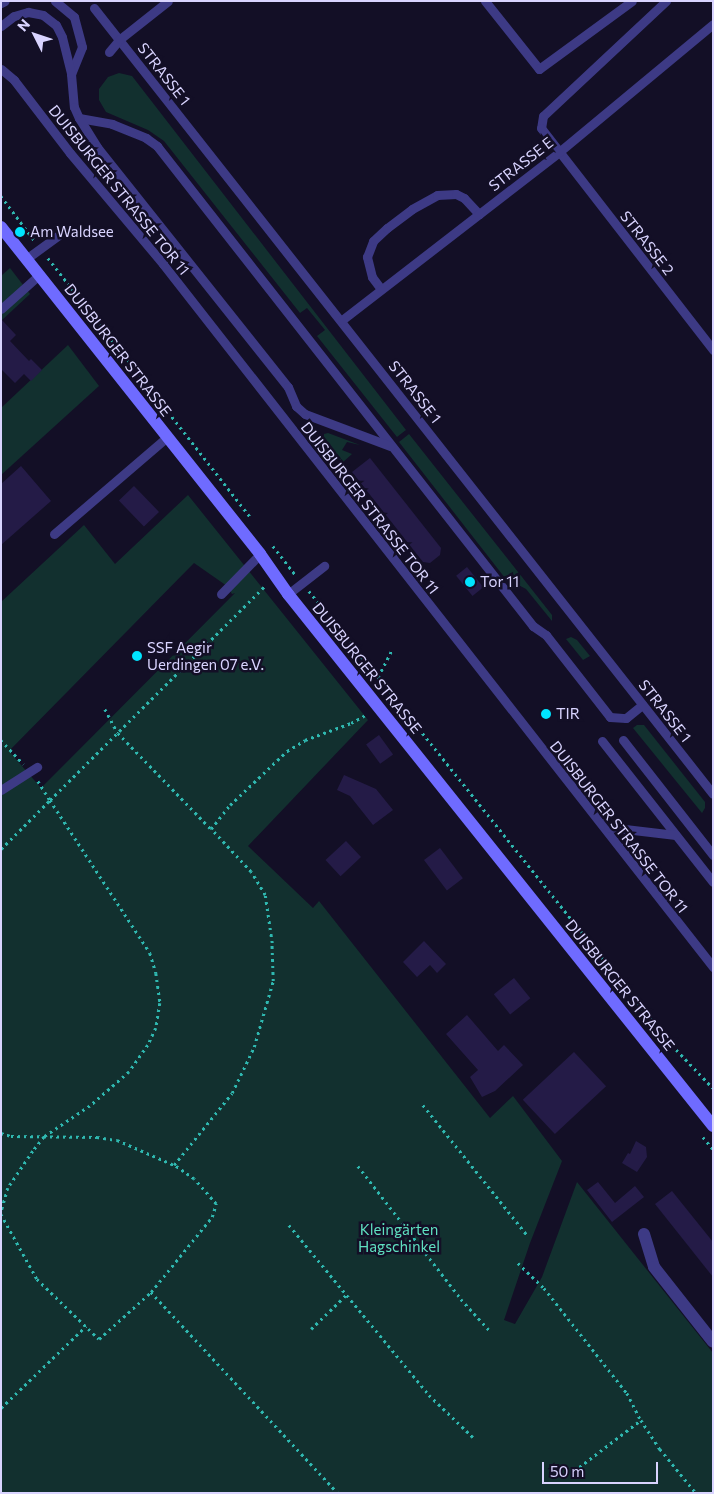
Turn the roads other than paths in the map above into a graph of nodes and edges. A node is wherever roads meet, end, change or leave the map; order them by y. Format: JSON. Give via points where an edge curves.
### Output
{"nodes":[{"id":1,"x":5,"y":1,"type":"edge"},
{"id":2,"x":55,"y":1,"type":"edge"},
{"id":3,"x":168,"y":1,"type":"edge"},
{"id":4,"x":485,"y":1,"type":"edge"},
{"id":5,"x":632,"y":1,"type":"edge"},
{"id":6,"x":666,"y":1,"type":"edge"},
{"id":7,"x":1,"y":3,"type":"edge"},
{"id":8,"x":94,"y":8,"type":"dead end"},
{"id":9,"x":713,"y":24,"type":"edge"},
{"id":10,"x":1,"y":26,"type":"edge"},
{"id":11,"x":120,"y":39,"type":"junction"},
{"id":12,"x":109,"y":52,"type":"dead end"},
{"id":13,"x":1,"y":69,"type":"edge"},
{"id":14,"x":71,"y":74,"type":"junction"},
{"id":15,"x":79,"y":118,"type":"junction"},
{"id":16,"x":560,"y":152,"type":"junction"},
{"id":17,"x":479,"y":214,"type":"junction"},
{"id":18,"x":1,"y":227,"type":"edge"},
{"id":19,"x":63,"y":232,"type":"dead end"},
{"id":20,"x":26,"y":260,"type":"junction"},
{"id":21,"x":39,"y":275,"type":"junction"},
{"id":22,"x":381,"y":289,"type":"junction"},
{"id":23,"x":1,"y":309,"type":"edge"},
{"id":24,"x":342,"y":320,"type":"junction"},
{"id":25,"x":713,"y":350,"type":"edge"},
{"id":26,"x":166,"y":438,"type":"junction"},
{"id":27,"x":390,"y":446,"type":"junction"},
{"id":28,"x":54,"y":534,"type":"dead end"},
{"id":29,"x":260,"y":554,"type":"junction"},
{"id":30,"x":324,"y":566,"type":"dead end"},
{"id":31,"x":220,"y":594,"type":"dead end"},
{"id":32,"x":288,"y":594,"type":"junction"},
{"id":33,"x":642,"y":705,"type":"junction"},
{"id":34,"x":623,"y":740,"type":"dead end"},
{"id":35,"x":602,"y":741,"type":"dead end"},
{"id":36,"x":34,"y":770,"type":"road end"},
{"id":37,"x":1,"y":790,"type":"edge"},
{"id":38,"x":713,"y":794,"type":"edge"},
{"id":39,"x":597,"y":821,"type":"junction"},
{"id":40,"x":676,"y":835,"type":"junction"},
{"id":41,"x":713,"y":854,"type":"edge"},
{"id":42,"x":713,"y":882,"type":"edge"},
{"id":43,"x":713,"y":968,"type":"edge"},
{"id":44,"x":713,"y":1126,"type":"edge"},
{"id":45,"x":644,"y":1234,"type":"dead end"},
{"id":46,"x":713,"y":1342,"type":"edge"}],
"edges":[{"from":1,"to":7,"type":"lane"},
{"from":2,"to":14,"type":"lane","via":[[74,17],[82,47]]},
{"from":3,"to":11,"type":"lane"},
{"from":4,"to":5,"type":"lane","via":[[539,69]]},
{"from":6,"to":16,"type":"lane","name":"STRASSE 2","via":[[543,116],[541,128]]},
{"from":8,"to":11,"type":"lane","name":"STRASSE 1"},
{"from":9,"to":16,"type":"lane","name":"STRASSE E"},
{"from":10,"to":14,"type":"lane","via":[[14,16],[28,12],[43,14],[56,25]]},
{"from":11,"to":12,"type":"lane"},
{"from":11,"to":24,"type":"lane","name":"STRASSE 1"},
{"from":13,"to":39,"type":"lane","name":"DUISBURGER STRASSE TOR 11","via":[[14,80],[163,264]]},
{"from":14,"to":15,"type":"lane","via":[[74,107]]},
{"from":15,"to":27,"type":"lane","via":[[112,124],[157,146]]},
{"from":15,"to":27,"type":"lane","via":[[97,147],[288,388],[296,406],[305,414]]},
{"from":16,"to":17,"type":"lane","name":"STRASSE E"},
{"from":16,"to":25,"type":"lane","name":"STRASSE 2"},
{"from":17,"to":22,"type":"lane","name":"STRASSE E"},
{"from":17,"to":22,"type":"lane","via":[[456,194],[438,195],[386,228],[373,241],[367,257],[372,277]]},
{"from":18,"to":20,"type":"main road","name":"DUISBURGER STRASSE"},
{"from":19,"to":20,"type":"lane"},
{"from":20,"to":21,"type":"main road","name":"DUISBURGER STRASSE"},
{"from":21,"to":23,"type":"lane"},
{"from":21,"to":26,"type":"main road","name":"DUISBURGER STRASSE"},
{"from":22,"to":24,"type":"lane","name":"STRASSE E"},
{"from":24,"to":33,"type":"lane","name":"STRASSE 1"},
{"from":26,"to":28,"type":"lane"},
{"from":26,"to":29,"type":"main road","name":"DUISBURGER STRASSE"},
{"from":27,"to":33,"type":"lane","via":[[610,717],[626,718]]},
{"from":29,"to":31,"type":"lane"},
{"from":29,"to":32,"type":"main road","name":"DUISBURGER STRASSE"},
{"from":30,"to":32,"type":"lane"},
{"from":32,"to":44,"type":"main road","name":"DUISBURGER STRASSE"},
{"from":33,"to":38,"type":"lane","name":"STRASSE 1"},
{"from":34,"to":41,"type":"lane"},
{"from":35,"to":40,"type":"lane"},
{"from":36,"to":37,"type":"lane"},
{"from":39,"to":40,"type":"lane","via":[[608,828]]},
{"from":39,"to":43,"type":"lane","name":"DUISBURGER STRASSE TOR 11"},
{"from":40,"to":42,"type":"lane"},
{"from":45,"to":46,"type":"street","via":[[654,1267]]}]}
